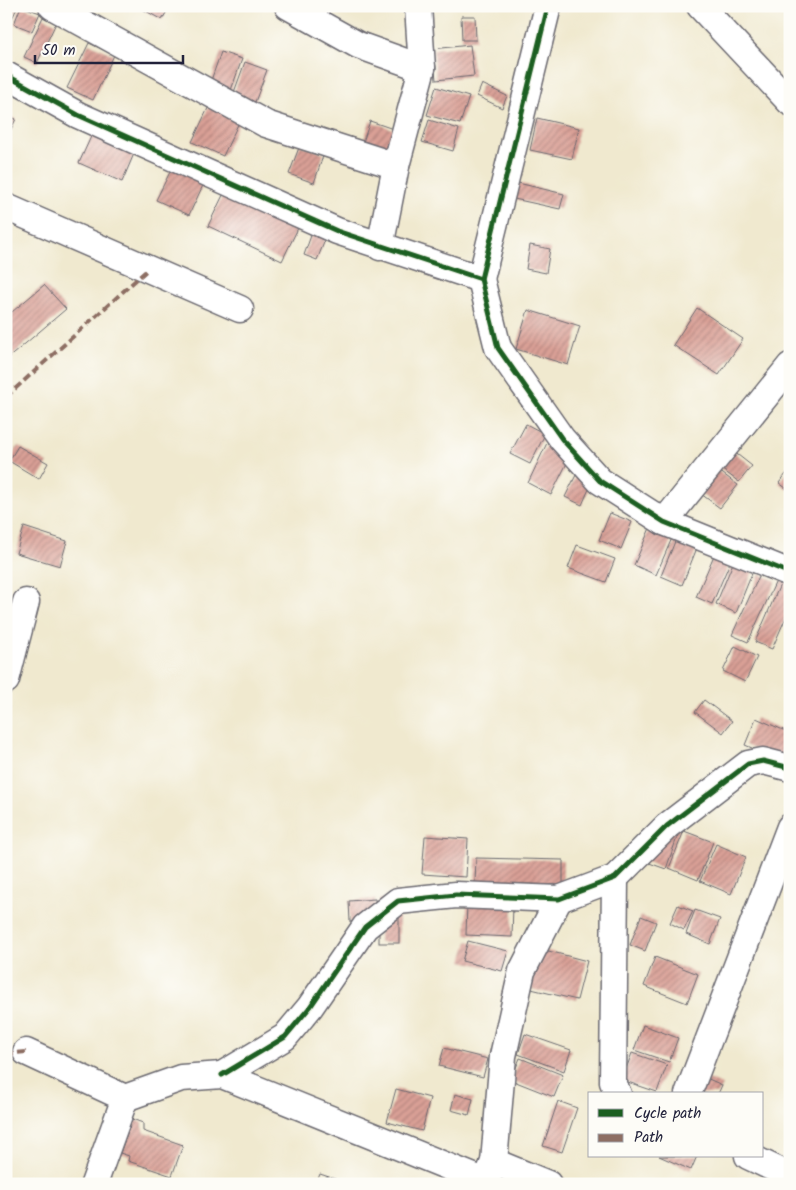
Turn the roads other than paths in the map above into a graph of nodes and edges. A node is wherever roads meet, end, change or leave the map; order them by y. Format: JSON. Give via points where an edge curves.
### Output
{"nodes":[{"id":1,"x":52,"y":6,"type":"edge"},
{"id":2,"x":288,"y":6,"type":"edge"},
{"id":3,"x":418,"y":6,"type":"edge"},
{"id":4,"x":548,"y":6,"type":"edge"},
{"id":5,"x":700,"y":6,"type":"edge"},
{"id":6,"x":422,"y":68,"type":"junction"},
{"id":7,"x":6,"y":75,"type":"edge"},
{"id":8,"x":790,"y":102,"type":"edge"},
{"id":9,"x":396,"y":166,"type":"junction"},
{"id":10,"x":6,"y":207,"type":"edge"},
{"id":11,"x":380,"y":247,"type":"junction"},
{"id":12,"x":481,"y":279,"type":"junction"},
{"id":13,"x":240,"y":309,"type":"dead end"},
{"id":14,"x":790,"y":366,"type":"edge"},
{"id":15,"x":664,"y":522,"type":"junction"},
{"id":16,"x":790,"y":573,"type":"edge"},
{"id":17,"x":26,"y":602,"type":"dead end"},
{"id":18,"x":6,"y":680,"type":"edge"},
{"id":19,"x":790,"y":768,"type":"edge"},
{"id":20,"x":790,"y":827,"type":"edge"},
{"id":21,"x":615,"y":878,"type":"junction"},
{"id":22,"x":559,"y":899,"type":"junction"},
{"id":23,"x":26,"y":1052,"type":"dead end"},
{"id":24,"x":222,"y":1074,"type":"junction"},
{"id":25,"x":617,"y":1092,"type":"edge"},
{"id":26,"x":689,"y":1092,"type":"edge"},
{"id":27,"x":125,"y":1098,"type":"junction"},
{"id":28,"x":752,"y":1158,"type":"edge"},
{"id":29,"x":488,"y":1176,"type":"edge"},
{"id":30,"x":790,"y":1176,"type":"edge"},
{"id":31,"x":94,"y":1184,"type":"edge"},
{"id":32,"x":548,"y":1184,"type":"edge"}],
"edges":[{"from":1,"to":9,"type":"street","via":[[266,124]]},
{"from":2,"to":6,"type":"street","via":[[358,45]]},
{"from":3,"to":6,"type":"street"},
{"from":4,"to":12,"type":"street"},
{"from":5,"to":8,"type":"street"},
{"from":6,"to":9,"type":"street"},
{"from":7,"to":11,"type":"street","via":[[78,115],[337,231]]},
{"from":9,"to":11,"type":"street"},
{"from":10,"to":13,"type":"street"},
{"from":11,"to":12,"type":"street"},
{"from":12,"to":15,"type":"street","via":[[498,348],[562,439],[600,481]]},
{"from":14,"to":15,"type":"street"},
{"from":15,"to":16,"type":"street"},
{"from":17,"to":18,"type":"street"},
{"from":19,"to":21,"type":"street","via":[[763,760],[748,764],[666,826]]},
{"from":20,"to":26,"type":"street"},
{"from":21,"to":22,"type":"street"},
{"from":21,"to":25,"type":"street","via":[[613,1082]]},
{"from":22,"to":24,"type":"street","via":[[456,895],[398,901],[365,927],[310,1007],[285,1037]]},
{"from":22,"to":29,"type":"street","via":[[522,972],[503,1056]]},
{"from":23,"to":27,"type":"street"},
{"from":24,"to":27,"type":"street","via":[[181,1078]]},
{"from":24,"to":29,"type":"street"},
{"from":27,"to":31,"type":"street"},
{"from":28,"to":30,"type":"street"},
{"from":29,"to":32,"type":"street"}]}
